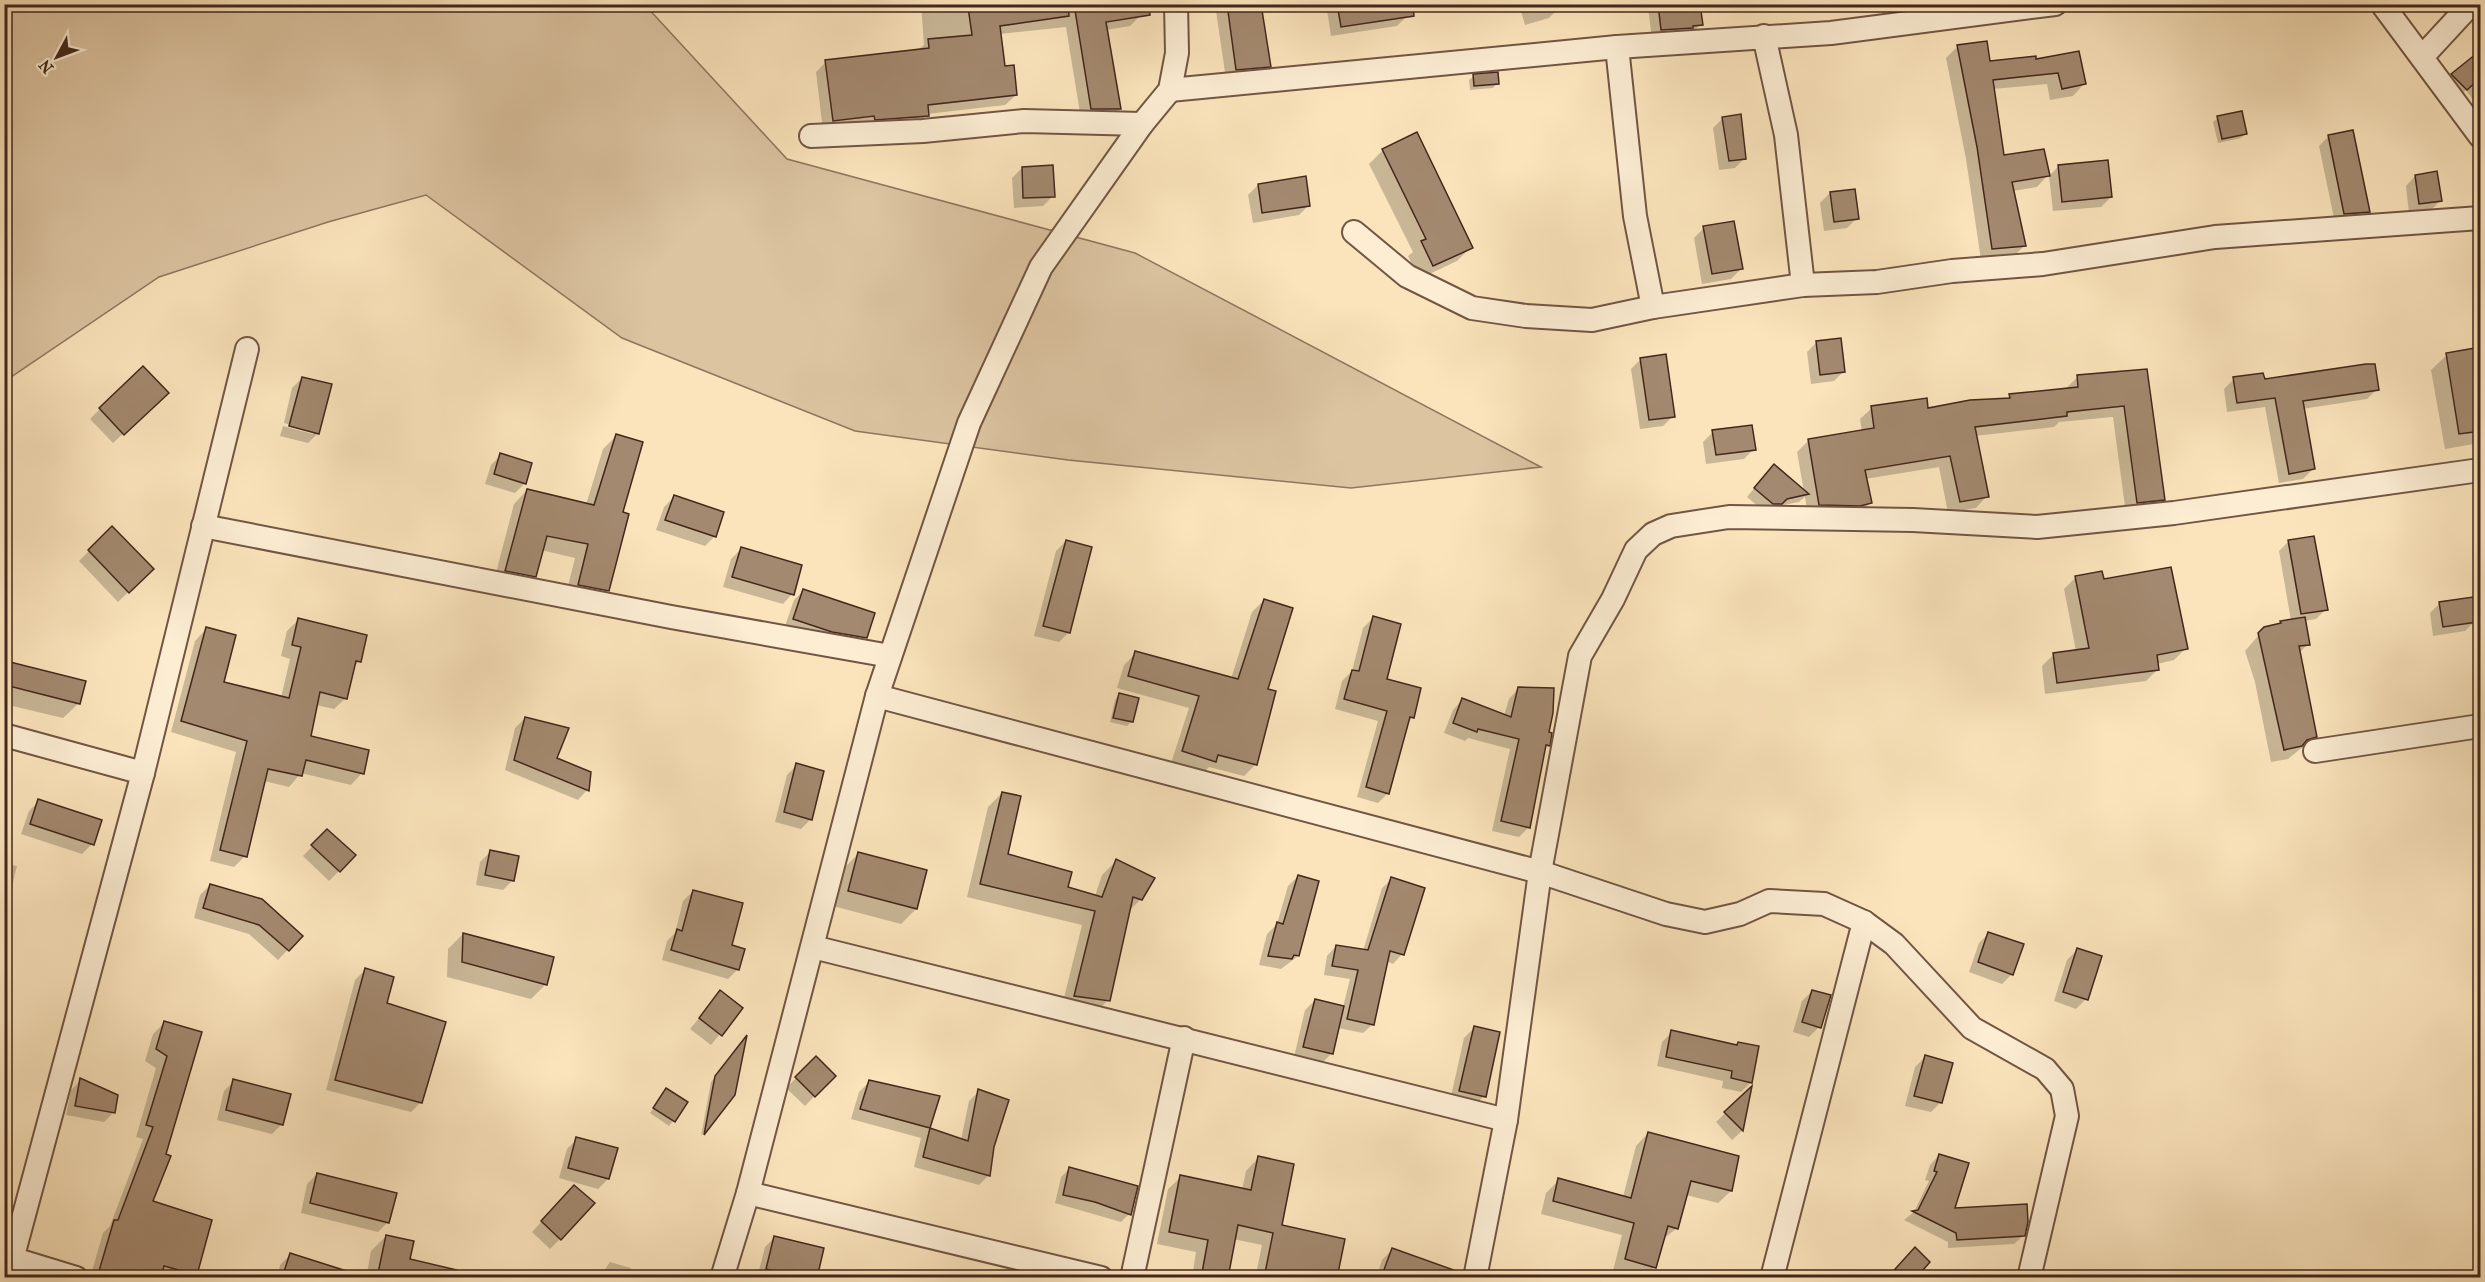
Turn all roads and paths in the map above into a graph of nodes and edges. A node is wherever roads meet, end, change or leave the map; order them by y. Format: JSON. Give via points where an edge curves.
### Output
{"nodes":[{"id":1,"x":1176,"y":4,"type":"edge"},
{"id":2,"x":2055,"y":4,"type":"edge"},
{"id":3,"x":2382,"y":4,"type":"edge"},
{"id":4,"x":2471,"y":4,"type":"edge"},
{"id":5,"x":1764,"y":36,"type":"junction"},
{"id":6,"x":1617,"y":47,"type":"junction"},
{"id":7,"x":2421,"y":57,"type":"junction"},
{"id":8,"x":1170,"y":90,"type":"junction"},
{"id":9,"x":1142,"y":124,"type":"junction"},
{"id":10,"x":811,"y":136,"type":"dead end"},
{"id":11,"x":2481,"y":136,"type":"edge"},
{"id":12,"x":2481,"y":218,"type":"edge"},
{"id":13,"x":1354,"y":231,"type":"dead end"},
{"id":14,"x":1803,"y":285,"type":"junction"},
{"id":15,"x":1653,"y":307,"type":"junction"},
{"id":16,"x":247,"y":350,"type":"dead end"},
{"id":17,"x":2481,"y":470,"type":"edge"},
{"id":18,"x":203,"y":526,"type":"junction"},
{"id":19,"x":890,"y":656,"type":"junction"},
{"id":20,"x":877,"y":696,"type":"junction"},
{"id":21,"x":2481,"y":726,"type":"edge"},
{"id":22,"x":4,"y":735,"type":"edge"},
{"id":23,"x":2315,"y":751,"type":"dead end"},
{"id":24,"x":142,"y":773,"type":"junction"},
{"id":25,"x":1540,"y":872,"type":"junction"},
{"id":26,"x":1864,"y":922,"type":"junction"},
{"id":27,"x":813,"y":947,"type":"junction"},
{"id":28,"x":1184,"y":1038,"type":"junction"},
{"id":29,"x":1506,"y":1120,"type":"junction"},
{"id":30,"x":748,"y":1193,"type":"junction"},
{"id":31,"x":8,"y":1264,"type":"edge"},
{"id":32,"x":76,"y":1278,"type":"edge"},
{"id":33,"x":722,"y":1278,"type":"edge"},
{"id":34,"x":1101,"y":1278,"type":"edge"},
{"id":35,"x":1132,"y":1278,"type":"edge"},
{"id":36,"x":1475,"y":1278,"type":"edge"},
{"id":37,"x":1772,"y":1278,"type":"edge"},
{"id":38,"x":2029,"y":1278,"type":"edge"}],
"edges":[{"from":1,"to":8,"type":"street","via":[[1177,53]]},
{"from":2,"to":5,"type":"street","via":[[1831,33]]},
{"from":3,"to":7,"type":"street"},
{"from":4,"to":7,"type":"street"},
{"from":5,"to":6,"type":"street"},
{"from":5,"to":14,"type":"street","via":[[1786,135]]},
{"from":6,"to":8,"type":"street"},
{"from":6,"to":15,"type":"street","via":[[1635,216]]},
{"from":7,"to":11,"type":"street"},
{"from":8,"to":9,"type":"street"},
{"from":9,"to":10,"type":"street","via":[[1024,120],[923,132]]},
{"from":9,"to":19,"type":"street","via":[[1041,267],[969,423]]},
{"from":12,"to":14,"type":"street","via":[[2215,237],[2043,264],[1877,282]]},
{"from":13,"to":15,"type":"street","via":[[1407,276],[1472,308],[1592,320]]},
{"from":14,"to":15,"type":"street"},
{"from":16,"to":18,"type":"street"},
{"from":17,"to":25,"type":"street","via":[[2174,513],[2037,526],[1729,517],[1671,526],[1653,534],[1636,550],[1580,656]]},
{"from":18,"to":19,"type":"street"},
{"from":18,"to":24,"type":"street"},
{"from":19,"to":20,"type":"street"},
{"from":20,"to":25,"type":"street"},
{"from":20,"to":27,"type":"street"},
{"from":21,"to":23,"type":"street"},
{"from":22,"to":24,"type":"street"},
{"from":24,"to":31,"type":"street"},
{"from":25,"to":26,"type":"street","via":[[1666,914],[1705,922],[1740,914],[1769,901],[1824,904]]},
{"from":25,"to":29,"type":"street"},
{"from":26,"to":37,"type":"street"},
{"from":26,"to":38,"type":"street","via":[[1894,944],[1972,1028],[2045,1069],[2062,1089],[2067,1116]]},
{"from":27,"to":28,"type":"street"},
{"from":27,"to":30,"type":"street"},
{"from":28,"to":29,"type":"street"},
{"from":28,"to":35,"type":"street"},
{"from":29,"to":36,"type":"street"},
{"from":30,"to":33,"type":"street"},
{"from":30,"to":34,"type":"street"},
{"from":31,"to":32,"type":"street"}]}
